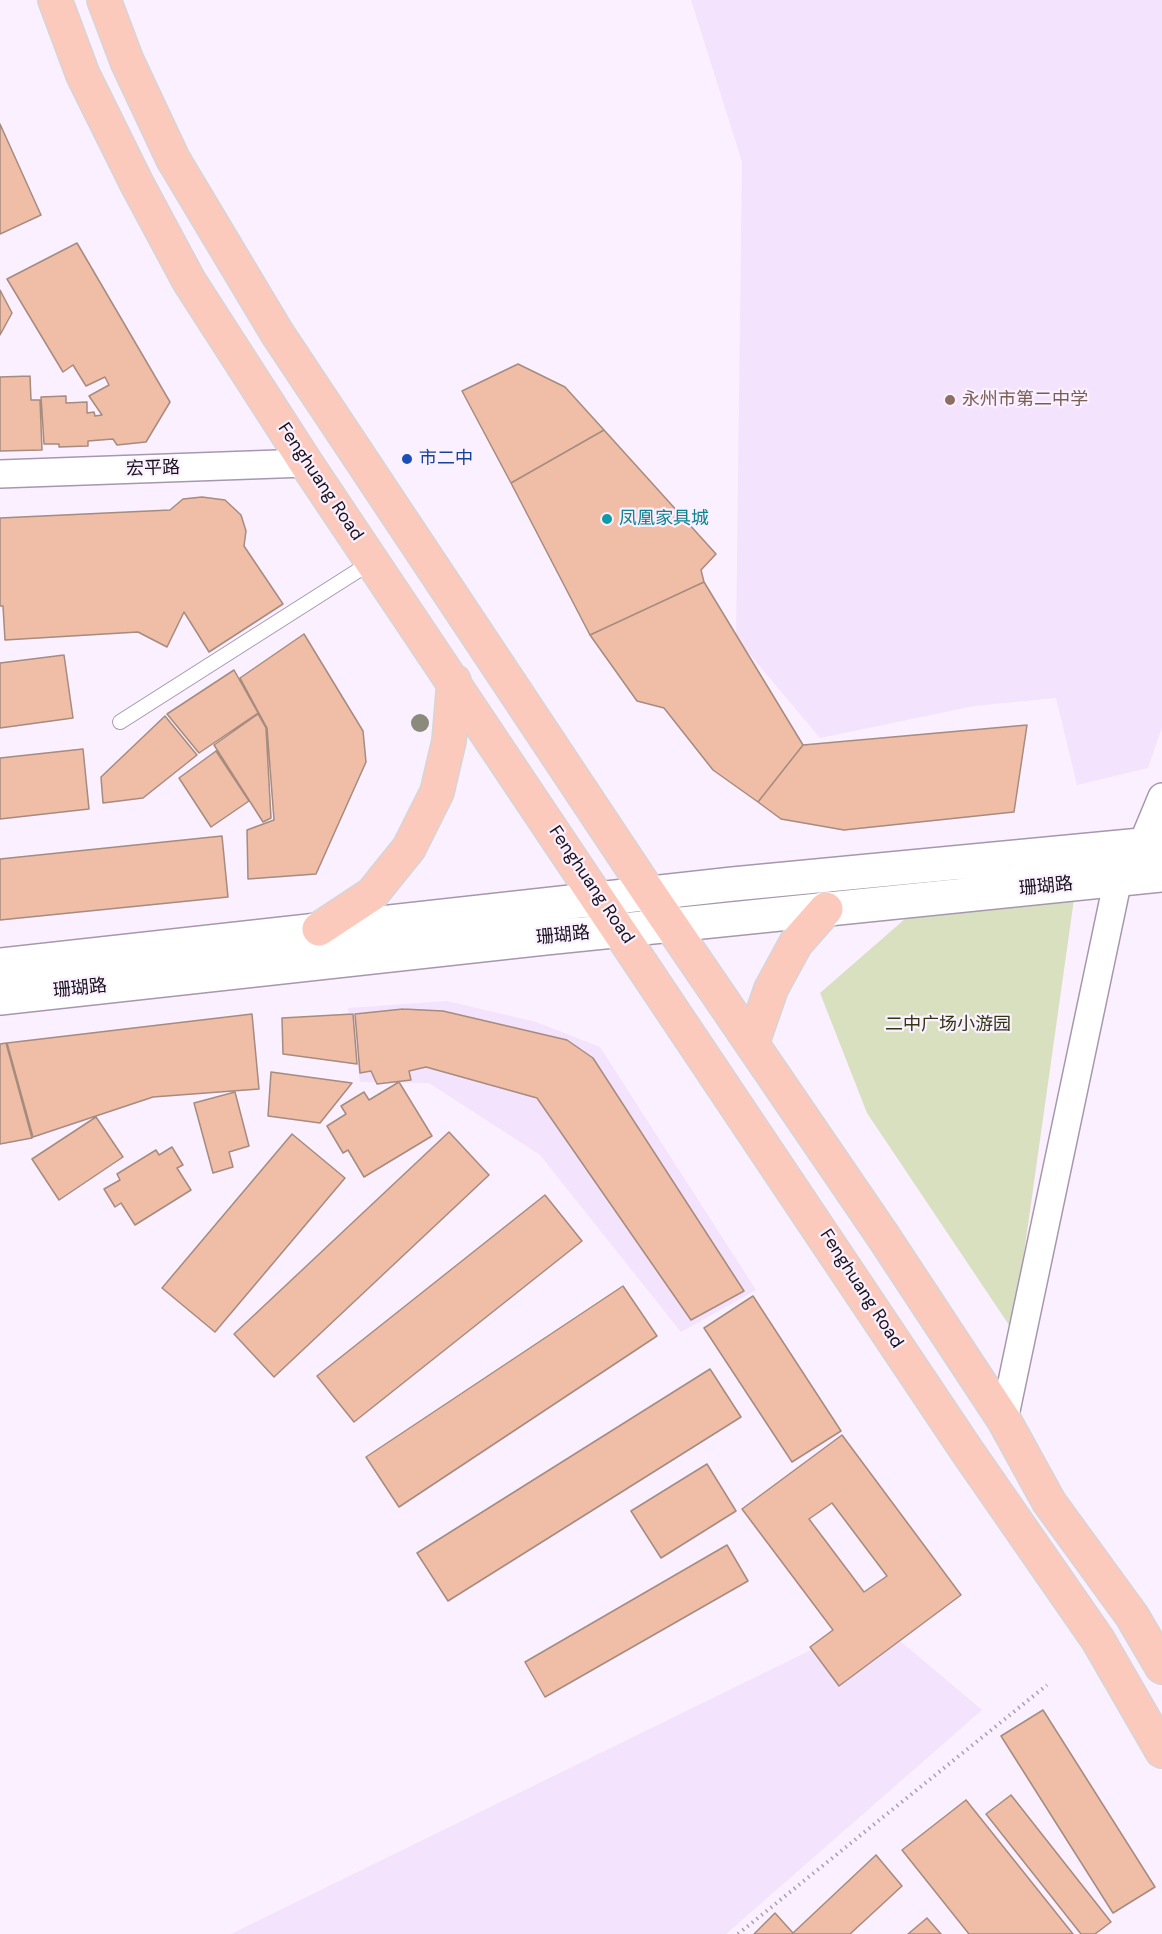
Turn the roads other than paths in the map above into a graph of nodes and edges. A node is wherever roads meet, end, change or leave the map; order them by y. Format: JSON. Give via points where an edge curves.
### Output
{"nodes":[{"id":1,"x":55,"y":0,"type":"edge"},
{"id":2,"x":104,"y":0,"type":"edge"},
{"id":3,"x":306,"y":463,"type":"junction"},
{"id":4,"x":0,"y":474,"type":"edge"},
{"id":5,"x":373,"y":561,"type":"junction"},
{"id":6,"x":454,"y":681,"type":"junction"},
{"id":7,"x":120,"y":722,"type":"dead end"},
{"id":8,"x":1162,"y":797,"type":"edge"},
{"id":9,"x":1152,"y":844,"type":"edge"},
{"id":10,"x":1162,"y":875,"type":"edge"},
{"id":11,"x":1119,"y":879,"type":"junction"},
{"id":12,"x":649,"y":893,"type":"junction"},
{"id":13,"x":599,"y":899,"type":"junction"},
{"id":14,"x":826,"y":909,"type":"junction"},
{"id":15,"x":671,"y":925,"type":"junction"},
{"id":16,"x":319,"y":929,"type":"junction"},
{"id":17,"x":620,"y":930,"type":"junction"},
{"id":18,"x":0,"y":965,"type":"edge"},
{"id":19,"x":0,"y":998,"type":"edge"},
{"id":20,"x":752,"y":1044,"type":"junction"},
{"id":21,"x":855,"y":1194,"type":"junction"},
{"id":22,"x":815,"y":1221,"type":"junction"},
{"id":23,"x":1004,"y":1420,"type":"junction"},
{"id":24,"x":1162,"y":1667,"type":"edge"},
{"id":25,"x":1162,"y":1751,"type":"edge"}],
"edges":[{"from":1,"to":3,"type":"main road","name":"Fenghuang Road","via":[[83,75],[147,204],[189,281]]},
{"from":2,"to":12,"type":"main road","via":[[127,61],[173,159],[229,256]]},
{"from":3,"to":4,"type":"street","name":"宏平路"},
{"from":3,"to":5,"type":"main road","name":"Fenghuang Road"},
{"from":5,"to":6,"type":"main road","name":"Fenghuang Road"},
{"from":5,"to":7,"type":"lane"},
{"from":6,"to":13,"type":"main road","name":"Fenghuang Road"},
{"from":6,"to":16,"type":"main road","via":[[449,741],[437,792],[409,848],[372,894]]},
{"from":8,"to":9,"type":"street"},
{"from":9,"to":12,"type":"main road","name":"珊瑚路"},
{"from":10,"to":11,"type":"main road","name":"珊瑚路"},
{"from":11,"to":14,"type":"main road","name":"珊瑚路"},
{"from":11,"to":23,"type":"street"},
{"from":12,"to":13,"type":"main road","name":"珊瑚路"},
{"from":12,"to":15,"type":"main road"},
{"from":13,"to":16,"type":"main road","name":"珊瑚路"},
{"from":13,"to":17,"type":"main road","name":"Fenghuang Road"},
{"from":14,"to":15,"type":"main road","name":"珊瑚路"},
{"from":14,"to":20,"type":"main road","via":[[796,943],[771,989]]},
{"from":15,"to":17,"type":"main road","name":"珊瑚路"},
{"from":15,"to":20,"type":"main road"},
{"from":16,"to":18,"type":"main road","name":"珊瑚路"},
{"from":17,"to":19,"type":"main road","name":"珊瑚路"},
{"from":17,"to":22,"type":"main road","name":"Fenghuang Road"},
{"from":20,"to":21,"type":"main road"},
{"from":21,"to":22,"type":"main road"},
{"from":21,"to":23,"type":"main road"},
{"from":22,"to":25,"type":"main road","name":"Fenghuang Road","via":[[1098,1640]]},
{"from":23,"to":24,"type":"main road","via":[[1049,1502],[1132,1616]]}]}
